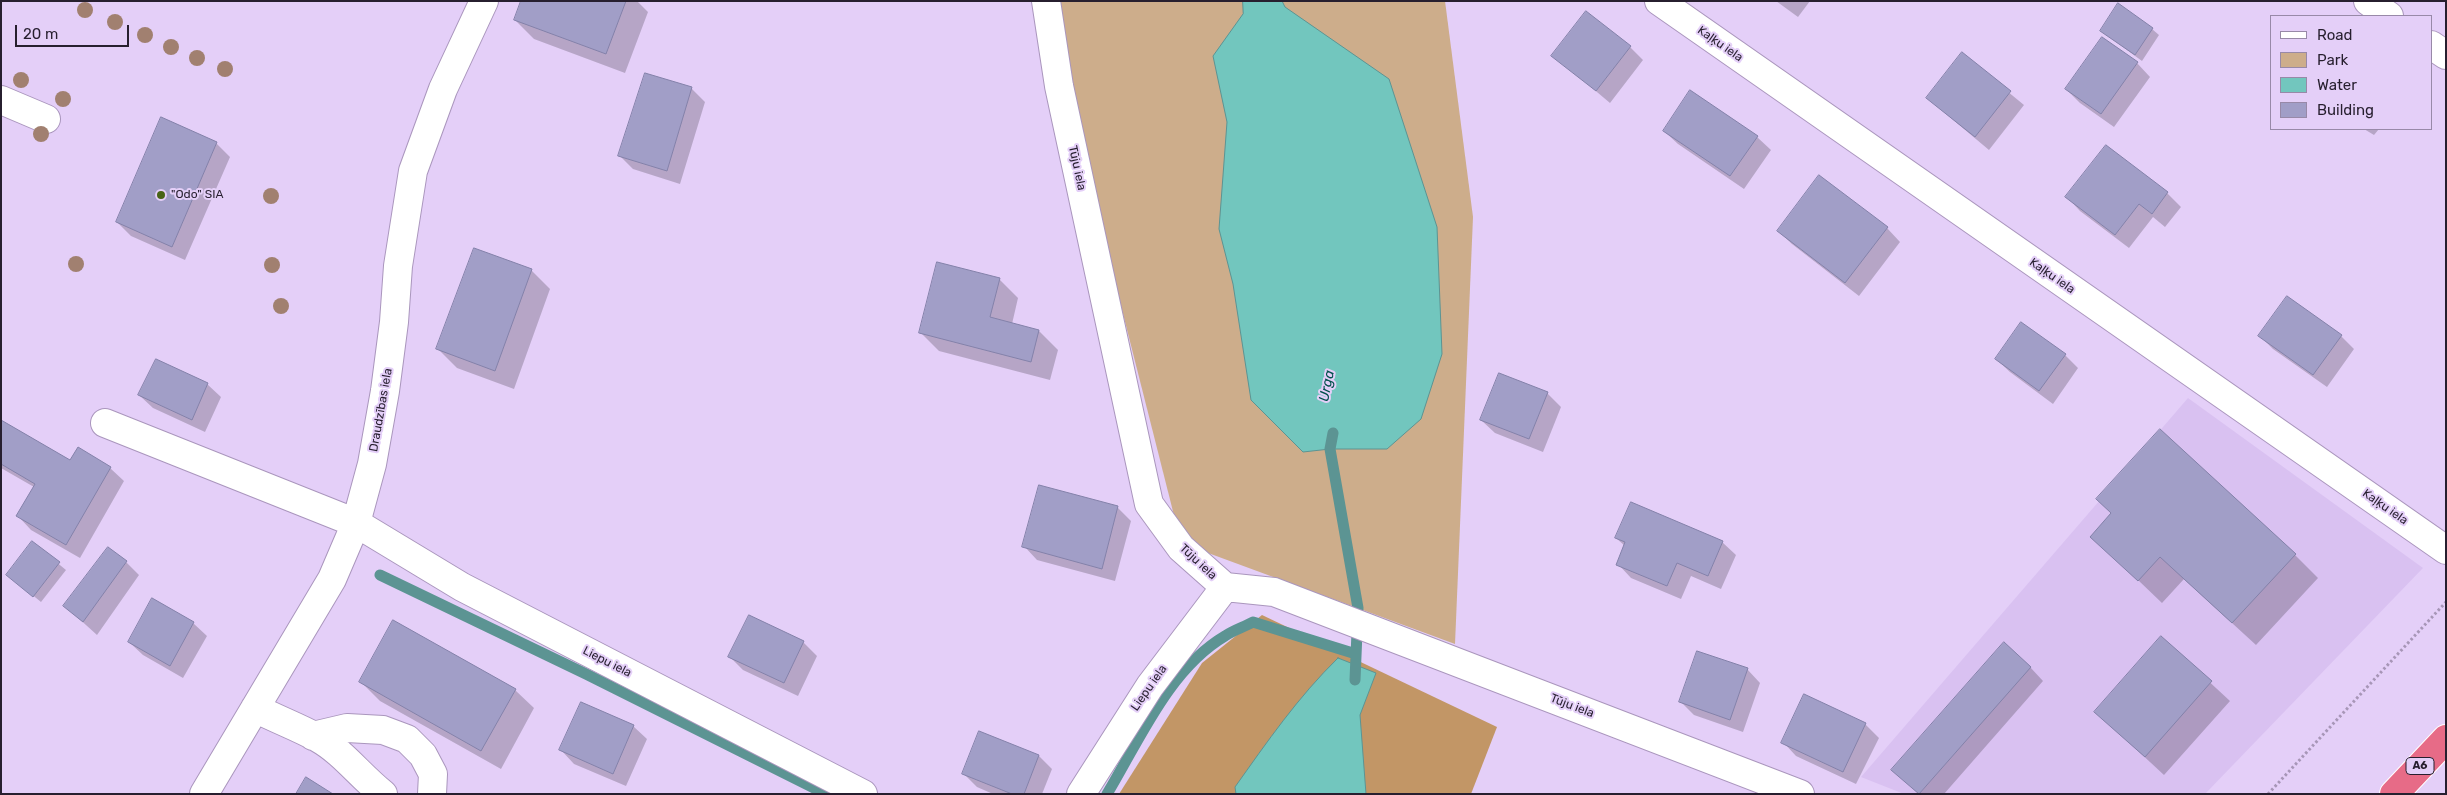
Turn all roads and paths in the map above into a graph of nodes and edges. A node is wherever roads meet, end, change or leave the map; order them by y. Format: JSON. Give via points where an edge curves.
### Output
{"nodes":[{"id":1,"x":484,"y":1,"type":"edge"},
{"id":2,"x":1046,"y":1,"type":"edge"},
{"id":3,"x":1659,"y":1,"type":"edge"},
{"id":4,"x":2368,"y":1,"type":"edge"},
{"id":5,"x":2388,"y":15,"type":"edge"},
{"id":6,"x":2432,"y":46,"type":"edge"},
{"id":7,"x":2446,"y":55,"type":"edge"},
{"id":8,"x":1,"y":100,"type":"edge"},
{"id":9,"x":46,"y":120,"type":"dead end"},
{"id":10,"x":105,"y":423,"type":"dead end"},
{"id":11,"x":356,"y":523,"type":"junction"},
{"id":12,"x":2444,"y":545,"type":"edge"},
{"id":13,"x":1225,"y":586,"type":"junction"},
{"id":14,"x":2446,"y":602,"type":"edge"},
{"id":15,"x":255,"y":708,"type":"junction"},
{"id":16,"x":313,"y":736,"type":"junction"},
{"id":17,"x":2446,"y":739,"type":"edge"},
{"id":18,"x":204,"y":794,"type":"edge"},
{"id":19,"x":382,"y":794,"type":"edge"},
{"id":20,"x":432,"y":794,"type":"edge"},
{"id":21,"x":863,"y":794,"type":"edge"},
{"id":22,"x":1080,"y":794,"type":"edge"},
{"id":23,"x":1800,"y":794,"type":"edge"},
{"id":24,"x":2268,"y":794,"type":"edge"},
{"id":25,"x":2394,"y":794,"type":"edge"}],
"edges":[{"from":1,"to":11,"type":"street","name":"Draudzības iela","via":[[443,89],[412,171],[398,266],[386,391],[372,464]]},
{"from":2,"to":13,"type":"street","name":"Tūju iela","via":[[1059,86],[1149,504],[1181,548]]},
{"from":3,"to":12,"type":"street","name":"Kaļķu iela"},
{"from":4,"to":5,"type":"street"},
{"from":6,"to":7,"type":"street"},
{"from":8,"to":9,"type":"street"},
{"from":10,"to":11,"type":"street","name":"Liepu iela"},
{"from":11,"to":15,"type":"street","name":"Draudzības iela","via":[[332,579]]},
{"from":11,"to":21,"type":"street","name":"Liepu iela","via":[[462,587]]},
{"from":13,"to":22,"type":"street","name":"Liepu iela","via":[[1150,686]]},
{"from":13,"to":23,"type":"street","name":"Tūju iela","via":[[1274,592]]},
{"from":14,"to":24,"type":"path"},
{"from":15,"to":16,"type":"street"},
{"from":15,"to":18,"type":"street","name":"Draudzības iela"},
{"from":16,"to":19,"type":"street","via":[[346,759]]},
{"from":16,"to":20,"type":"street","via":[[347,728],[383,730],[407,739],[423,755],[433,774]]},
{"from":17,"to":25,"type":"highway","number":"A6"}]}
